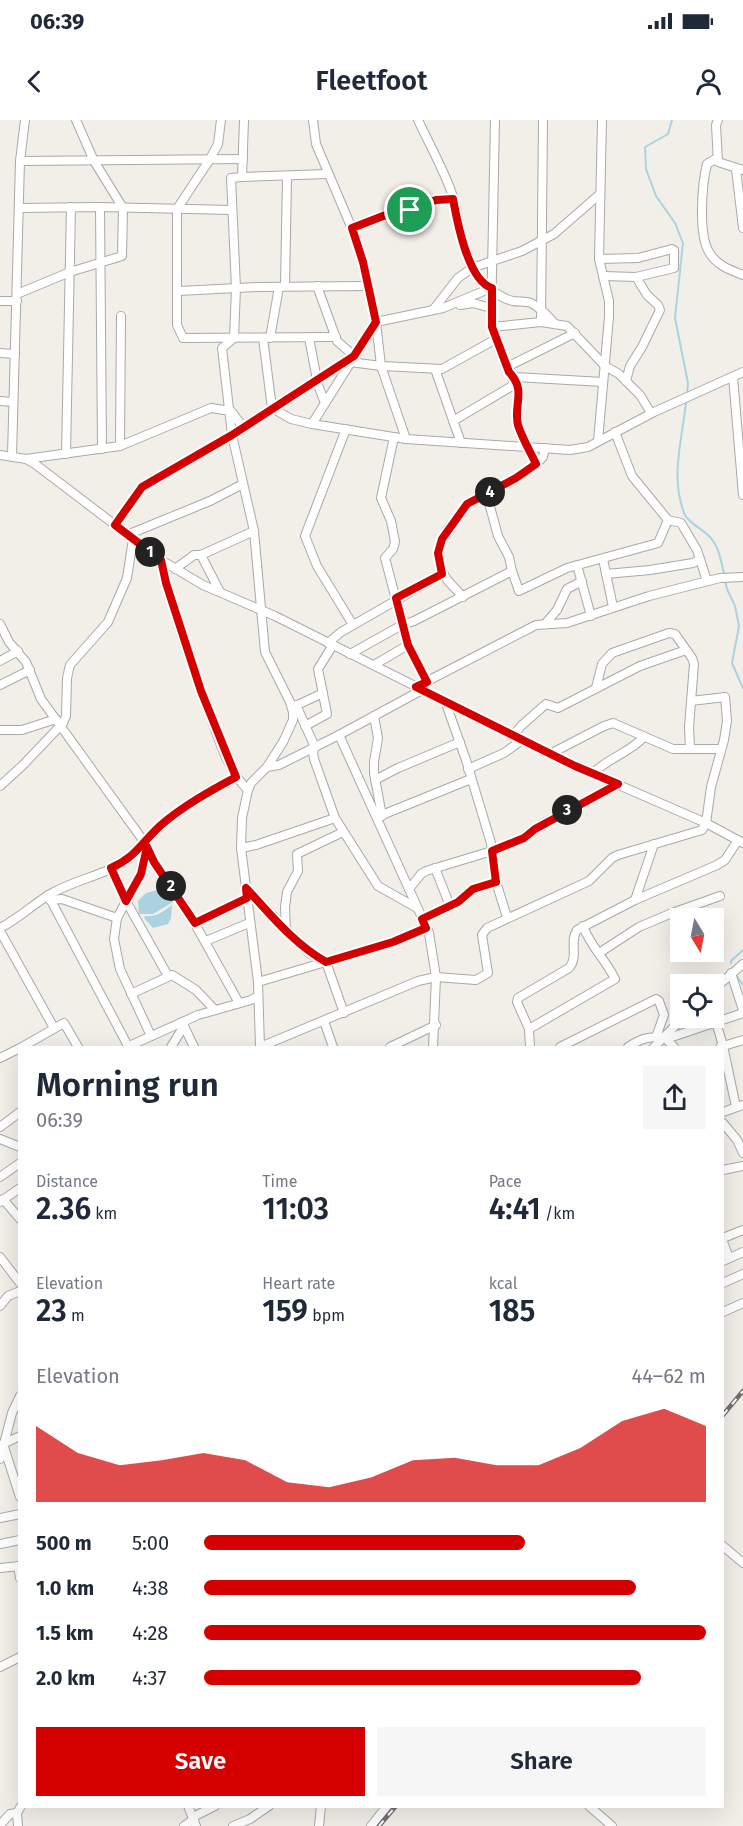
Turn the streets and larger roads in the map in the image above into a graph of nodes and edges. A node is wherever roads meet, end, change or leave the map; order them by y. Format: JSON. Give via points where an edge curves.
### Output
{"nodes":[{"id":1,"x":25,"y":120,"type":"edge"},
{"id":2,"x":76,"y":120,"type":"edge"},
{"id":3,"x":221,"y":120,"type":"edge"},
{"id":4,"x":244,"y":120,"type":"edge"},
{"id":5,"x":313,"y":120,"type":"edge"},
{"id":6,"x":418,"y":120,"type":"edge"},
{"id":7,"x":495,"y":120,"type":"edge"},
{"id":8,"x":543,"y":120,"type":"edge"},
{"id":9,"x":602,"y":120,"type":"edge"},
{"id":10,"x":718,"y":120,"type":"edge"},
{"id":11,"x":717,"y":158,"type":"junction"},
{"id":12,"x":210,"y":159,"type":"junction"},
{"id":13,"x":243,"y":159,"type":"junction"},
{"id":14,"x":20,"y":161,"type":"junction"},
{"id":15,"x":94,"y":161,"type":"junction"},
{"id":16,"x":739,"y":170,"type":"edge"},
{"id":17,"x":327,"y":174,"type":"junction"},
{"id":18,"x":242,"y":177,"type":"junction"},
{"id":19,"x":287,"y":177,"type":"junction"},
{"id":20,"x":600,"y":194,"type":"junction"},
{"id":21,"x":453,"y":199,"type":"junction"},
{"id":22,"x":71,"y":207,"type":"junction"},
{"id":23,"x":100,"y":207,"type":"junction"},
{"id":24,"x":20,"y":208,"type":"junction"},
{"id":25,"x":123,"y":208,"type":"junction"},
{"id":26,"x":177,"y":208,"type":"junction"},
{"id":27,"x":232,"y":210,"type":"junction"},
{"id":28,"x":742,"y":212,"type":"edge"},
{"id":29,"x":352,"y":228,"type":"junction"},
{"id":30,"x":743,"y":228,"type":"edge"},
{"id":31,"x":542,"y":241,"type":"junction"},
{"id":32,"x":599,"y":259,"type":"junction"},
{"id":33,"x":493,"y":260,"type":"junction"},
{"id":34,"x":100,"y":263,"type":"junction"},
{"id":35,"x":472,"y":268,"type":"junction"},
{"id":36,"x":70,"y":272,"type":"junction"},
{"id":37,"x":743,"y":275,"type":"edge"},
{"id":38,"x":603,"y":276,"type":"junction"},
{"id":39,"x":636,"y":277,"type":"junction"},
{"id":40,"x":282,"y":286,"type":"junction"},
{"id":41,"x":317,"y":286,"type":"junction"},
{"id":42,"x":368,"y":286,"type":"junction"},
{"id":43,"x":236,"y":288,"type":"junction"},
{"id":44,"x":492,"y":288,"type":"junction"},
{"id":45,"x":179,"y":291,"type":"junction"},
{"id":46,"x":17,"y":297,"type":"junction"},
{"id":47,"x":0,"y":301,"type":"edge"},
{"id":48,"x":447,"y":306,"type":"junction"},
{"id":49,"x":491,"y":308,"type":"junction"},
{"id":50,"x":541,"y":309,"type":"junction"},
{"id":51,"x":433,"y":310,"type":"junction"},
{"id":52,"x":121,"y":316,"type":"dead end"},
{"id":53,"x":376,"y":322,"type":"junction"},
{"id":54,"x":541,"y":322,"type":"junction"},
{"id":55,"x":555,"y":324,"type":"junction"},
{"id":56,"x":492,"y":327,"type":"junction"},
{"id":57,"x":575,"y":333,"type":"junction"},
{"id":58,"x":336,"y":337,"type":"junction"},
{"id":59,"x":234,"y":338,"type":"junction"},
{"id":60,"x":266,"y":338,"type":"junction"},
{"id":61,"x":309,"y":338,"type":"junction"},
{"id":62,"x":496,"y":339,"type":"junction"},
{"id":63,"x":0,"y":353,"type":"edge"},
{"id":64,"x":15,"y":354,"type":"junction"},
{"id":65,"x":352,"y":359,"type":"junction"},
{"id":66,"x":381,"y":366,"type":"junction"},
{"id":67,"x":605,"y":366,"type":"junction"},
{"id":68,"x":507,"y":367,"type":"junction"},
{"id":69,"x":435,"y":369,"type":"junction"},
{"id":70,"x":743,"y":372,"type":"edge"},
{"id":71,"x":515,"y":377,"type":"junction"},
{"id":72,"x":733,"y":377,"type":"junction"},
{"id":73,"x":316,"y":380,"type":"junction"},
{"id":74,"x":626,"y":381,"type":"junction"},
{"id":75,"x":603,"y":382,"type":"junction"},
{"id":76,"x":0,"y":401,"type":"edge"},
{"id":77,"x":13,"y":402,"type":"junction"},
{"id":78,"x":325,"y":403,"type":"junction"},
{"id":79,"x":739,"y":404,"type":"edge"},
{"id":80,"x":272,"y":408,"type":"junction"},
{"id":81,"x":231,"y":411,"type":"junction"},
{"id":82,"x":651,"y":413,"type":"junction"},
{"id":83,"x":453,"y":421,"type":"junction"},
{"id":84,"x":312,"y":424,"type":"junction"},
{"id":85,"x":243,"y":427,"type":"junction"},
{"id":86,"x":346,"y":429,"type":"junction"},
{"id":87,"x":615,"y":432,"type":"junction"},
{"id":88,"x":232,"y":435,"type":"junction"},
{"id":89,"x":394,"y":437,"type":"junction"},
{"id":90,"x":406,"y":439,"type":"junction"},
{"id":91,"x":598,"y":441,"type":"junction"},
{"id":92,"x":461,"y":443,"type":"junction"},
{"id":93,"x":120,"y":446,"type":"junction"},
{"id":94,"x":528,"y":447,"type":"junction"},
{"id":95,"x":545,"y":448,"type":"junction"},
{"id":96,"x":102,"y":449,"type":"junction"},
{"id":97,"x":66,"y":454,"type":"junction"},
{"id":98,"x":0,"y":455,"type":"edge"},
{"id":99,"x":12,"y":456,"type":"junction"},
{"id":100,"x":26,"y":459,"type":"junction"},
{"id":101,"x":536,"y":464,"type":"junction"},
{"id":102,"x":741,"y":465,"type":"edge"},
{"id":103,"x":243,"y":484,"type":"junction"},
{"id":104,"x":485,"y":494,"type":"junction"},
{"id":105,"x":743,"y":495,"type":"edge"},
{"id":106,"x":668,"y":520,"type":"junction"},
{"id":107,"x":115,"y":525,"type":"junction"},
{"id":108,"x":254,"y":531,"type":"junction"},
{"id":109,"x":130,"y":537,"type":"junction"},
{"id":110,"x":201,"y":555,"type":"junction"},
{"id":111,"x":603,"y":559,"type":"junction"},
{"id":112,"x":700,"y":559,"type":"junction"},
{"id":113,"x":161,"y":560,"type":"junction"},
{"id":114,"x":577,"y":565,"type":"junction"},
{"id":115,"x":176,"y":569,"type":"junction"},
{"id":116,"x":512,"y":572,"type":"junction"},
{"id":117,"x":442,"y":574,"type":"junction"},
{"id":118,"x":606,"y":574,"type":"junction"},
{"id":119,"x":743,"y":577,"type":"edge"},
{"id":120,"x":582,"y":581,"type":"junction"},
{"id":121,"x":707,"y":581,"type":"junction"},
{"id":122,"x":220,"y":592,"type":"junction"},
{"id":123,"x":463,"y":597,"type":"junction"},
{"id":124,"x":396,"y":598,"type":"junction"},
{"id":125,"x":613,"y":607,"type":"junction"},
{"id":126,"x":263,"y":611,"type":"junction"},
{"id":127,"x":591,"y":616,"type":"junction"},
{"id":128,"x":0,"y":624,"type":"edge"},
{"id":129,"x":545,"y":624,"type":"junction"},
{"id":130,"x":353,"y":625,"type":"junction"},
{"id":131,"x":402,"y":625,"type":"junction"},
{"id":132,"x":330,"y":644,"type":"junction"},
{"id":133,"x":408,"y":645,"type":"junction"},
{"id":134,"x":686,"y":650,"type":"junction"},
{"id":135,"x":18,"y":651,"type":"junction"},
{"id":136,"x":350,"y":654,"type":"junction"},
{"id":137,"x":0,"y":661,"type":"edge"},
{"id":138,"x":374,"y":665,"type":"junction"},
{"id":139,"x":30,"y":670,"type":"junction"},
{"id":140,"x":0,"y":685,"type":"edge"},
{"id":141,"x":422,"y":686,"type":"junction"},
{"id":142,"x":596,"y":688,"type":"junction"},
{"id":143,"x":322,"y":693,"type":"junction"},
{"id":144,"x":445,"y":701,"type":"junction"},
{"id":145,"x":691,"y":701,"type":"junction"},
{"id":146,"x":294,"y":706,"type":"junction"},
{"id":147,"x":374,"y":716,"type":"junction"},
{"id":148,"x":59,"y":723,"type":"junction"},
{"id":149,"x":305,"y":726,"type":"junction"},
{"id":150,"x":0,"y":730,"type":"edge"},
{"id":151,"x":339,"y":735,"type":"junction"},
{"id":152,"x":644,"y":737,"type":"junction"},
{"id":153,"x":517,"y":738,"type":"junction"},
{"id":154,"x":460,"y":742,"type":"junction"},
{"id":155,"x":315,"y":747,"type":"junction"},
{"id":156,"x":690,"y":749,"type":"junction"},
{"id":157,"x":721,"y":749,"type":"junction"},
{"id":158,"x":550,"y":754,"type":"junction"},
{"id":159,"x":267,"y":767,"type":"junction"},
{"id":160,"x":468,"y":769,"type":"junction"},
{"id":161,"x":592,"y":774,"type":"junction"},
{"id":162,"x":236,"y":777,"type":"junction"},
{"id":163,"x":471,"y":779,"type":"junction"},
{"id":164,"x":375,"y":780,"type":"junction"},
{"id":165,"x":618,"y":784,"type":"junction"},
{"id":166,"x":0,"y":786,"type":"edge"},
{"id":167,"x":248,"y":790,"type":"junction"},
{"id":168,"x":379,"y":817,"type":"junction"},
{"id":169,"x":335,"y":818,"type":"junction"},
{"id":170,"x":706,"y":823,"type":"junction"},
{"id":171,"x":343,"y":832,"type":"junction"},
{"id":172,"x":741,"y":841,"type":"edge"},
{"id":173,"x":654,"y":844,"type":"junction"},
{"id":174,"x":146,"y":845,"type":"junction"},
{"id":175,"x":241,"y":848,"type":"junction"},
{"id":176,"x":492,"y":851,"type":"junction"},
{"id":177,"x":111,"y":868,"type":"junction"},
{"id":178,"x":435,"y":868,"type":"junction"},
{"id":179,"x":496,"y":882,"type":"junction"},
{"id":180,"x":246,"y":888,"type":"junction"},
{"id":181,"x":409,"y":889,"type":"junction"},
{"id":182,"x":720,"y":896,"type":"dead end"},
{"id":183,"x":49,"y":897,"type":"junction"},
{"id":184,"x":247,"y":898,"type":"junction"},
{"id":185,"x":634,"y":900,"type":"junction"},
{"id":186,"x":126,"y":901,"type":"junction"},
{"id":187,"x":450,"y":906,"type":"junction"},
{"id":188,"x":417,"y":908,"type":"junction"},
{"id":189,"x":507,"y":917,"type":"junction"},
{"id":190,"x":117,"y":918,"type":"junction"},
{"id":191,"x":195,"y":923,"type":"junction"},
{"id":192,"x":249,"y":923,"type":"junction"},
{"id":193,"x":424,"y":923,"type":"junction"},
{"id":194,"x":583,"y":927,"type":"junction"},
{"id":195,"x":0,"y":929,"type":"edge"},
{"id":196,"x":286,"y":931,"type":"junction"},
{"id":197,"x":206,"y":940,"type":"junction"},
{"id":198,"x":599,"y":953,"type":"junction"},
{"id":199,"x":326,"y":962,"type":"junction"},
{"id":200,"x":743,"y":964,"type":"edge"},
{"id":201,"x":731,"y":973,"type":"junction"},
{"id":202,"x":168,"y":976,"type":"junction"},
{"id":203,"x":436,"y":977,"type":"junction"},
{"id":204,"x":724,"y":979,"type":"edge"},
{"id":205,"x":258,"y":982,"type":"junction"},
{"id":206,"x":131,"y":994,"type":"junction"},
{"id":207,"x":258,"y":996,"type":"junction"},
{"id":208,"x":239,"y":1003,"type":"junction"},
{"id":209,"x":214,"y":1009,"type":"junction"},
{"id":210,"x":743,"y":1012,"type":"edge"},
{"id":211,"x":344,"y":1013,"type":"junction"},
{"id":212,"x":724,"y":1019,"type":"edge"},
{"id":213,"x":324,"y":1021,"type":"junction"},
{"id":214,"x":183,"y":1024,"type":"junction"},
{"id":215,"x":436,"y":1025,"type":"junction"},
{"id":216,"x":54,"y":1028,"type":"junction"},
{"id":217,"x":672,"y":1028,"type":"edge"},
{"id":218,"x":694,"y":1028,"type":"edge"},
{"id":219,"x":717,"y":1028,"type":"edge"},
{"id":220,"x":529,"y":1029,"type":"junction"},
{"id":221,"x":151,"y":1036,"type":"junction"},
{"id":222,"x":662,"y":1037,"type":"junction"},
{"id":223,"x":743,"y":1040,"type":"edge"},
{"id":224,"x":531,"y":1045,"type":"edge"},
{"id":225,"x":24,"y":1046,"type":"edge"},
{"id":226,"x":77,"y":1046,"type":"edge"},
{"id":227,"x":127,"y":1046,"type":"edge"},
{"id":228,"x":130,"y":1046,"type":"edge"},
{"id":229,"x":172,"y":1046,"type":"edge"},
{"id":230,"x":194,"y":1046,"type":"edge"},
{"id":231,"x":260,"y":1046,"type":"edge"},
{"id":232,"x":262,"y":1046,"type":"edge"},
{"id":233,"x":333,"y":1046,"type":"edge"},
{"id":234,"x":392,"y":1046,"type":"edge"},
{"id":235,"x":433,"y":1046,"type":"edge"},
{"id":236,"x":562,"y":1046,"type":"edge"},
{"id":237,"x":630,"y":1046,"type":"edge"},
{"id":238,"x":655,"y":1046,"type":"edge"},
{"id":239,"x":673,"y":1046,"type":"edge"},
{"id":240,"x":721,"y":1046,"type":"edge"},
{"id":241,"x":724,"y":1046,"type":"edge"},
{"id":242,"x":18,"y":1049,"type":"edge"},
{"id":243,"x":724,"y":1057,"type":"edge"},
{"id":244,"x":0,"y":1058,"type":"edge"},
{"id":245,"x":739,"y":1106,"type":"edge"},
{"id":246,"x":724,"y":1112,"type":"edge"},
{"id":247,"x":18,"y":1113,"type":"edge"},
{"id":248,"x":724,"y":1124,"type":"edge"},
{"id":249,"x":0,"y":1126,"type":"edge"},
{"id":250,"x":0,"y":1139,"type":"edge"},
{"id":251,"x":18,"y":1146,"type":"edge"},
{"id":252,"x":743,"y":1153,"type":"edge"},
{"id":253,"x":18,"y":1164,"type":"edge"},
{"id":254,"x":743,"y":1166,"type":"edge"},
{"id":255,"x":724,"y":1170,"type":"edge"},
{"id":256,"x":0,"y":1177,"type":"edge"},
{"id":257,"x":18,"y":1189,"type":"edge"},
{"id":258,"x":2,"y":1201,"type":"edge"},
{"id":259,"x":18,"y":1216,"type":"edge"},
{"id":260,"x":743,"y":1230,"type":"edge"},
{"id":261,"x":724,"y":1240,"type":"edge"},
{"id":262,"x":743,"y":1252,"type":"edge"},
{"id":263,"x":0,"y":1258,"type":"edge"},
{"id":264,"x":726,"y":1260,"type":"edge"},
{"id":265,"x":743,"y":1274,"type":"edge"},
{"id":266,"x":18,"y":1280,"type":"edge"},
{"id":267,"x":724,"y":1283,"type":"edge"},
{"id":268,"x":18,"y":1292,"type":"edge"},
{"id":269,"x":743,"y":1303,"type":"edge"},
{"id":270,"x":0,"y":1306,"type":"edge"},
{"id":271,"x":724,"y":1312,"type":"edge"},
{"id":272,"x":16,"y":1411,"type":"edge"},
{"id":273,"x":0,"y":1421,"type":"edge"},
{"id":274,"x":18,"y":1437,"type":"edge"},
{"id":275,"x":3,"y":1444,"type":"junction"},
{"id":276,"x":0,"y":1459,"type":"edge"},
{"id":277,"x":18,"y":1490,"type":"edge"},
{"id":278,"x":18,"y":1514,"type":"edge"},
{"id":279,"x":0,"y":1518,"type":"edge"},
{"id":280,"x":18,"y":1540,"type":"edge"},
{"id":281,"x":0,"y":1544,"type":"edge"},
{"id":282,"x":724,"y":1547,"type":"edge"},
{"id":283,"x":743,"y":1563,"type":"edge"},
{"id":284,"x":18,"y":1566,"type":"edge"},
{"id":285,"x":0,"y":1568,"type":"edge"},
{"id":286,"x":18,"y":1658,"type":"edge"},
{"id":287,"x":0,"y":1666,"type":"edge"},
{"id":288,"x":212,"y":1808,"type":"edge"},
{"id":289,"x":267,"y":1808,"type":"edge"},
{"id":290,"x":321,"y":1808,"type":"edge"},
{"id":291,"x":385,"y":1808,"type":"edge"},
{"id":292,"x":591,"y":1808,"type":"edge"},
{"id":293,"x":19,"y":1810,"type":"edge"},
{"id":294,"x":194,"y":1821,"type":"edge"},
{"id":295,"x":0,"y":1825,"type":"edge"},
{"id":296,"x":18,"y":1826,"type":"edge"},
{"id":297,"x":184,"y":1826,"type":"edge"},
{"id":298,"x":233,"y":1826,"type":"edge"},
{"id":299,"x":319,"y":1826,"type":"edge"},
{"id":300,"x":370,"y":1826,"type":"edge"},
{"id":301,"x":612,"y":1826,"type":"edge"}],
"edges":[{"from":1,"to":14,"type":"street"},
{"from":2,"to":15,"type":"street"},
{"from":3,"to":12,"type":"street","via":[[218,144]]},
{"from":4,"to":13,"type":"street"},
{"from":5,"to":17,"type":"street","via":[[316,144]]},
{"from":6,"to":21,"type":"street"},
{"from":7,"to":33,"type":"street"},
{"from":8,"to":31,"type":"street"},
{"from":9,"to":20,"type":"street"},
{"from":10,"to":11,"type":"street"},
{"from":11,"to":16,"type":"street","via":[[719,163]]},
{"from":11,"to":37,"type":"street","via":[[707,164],[703,186],[707,250],[724,268]]},
{"from":12,"to":13,"type":"street"},
{"from":12,"to":15,"type":"street"},
{"from":12,"to":26,"type":"street"},
{"from":13,"to":18,"type":"street"},
{"from":14,"to":15,"type":"street"},
{"from":14,"to":24,"type":"street"},
{"from":15,"to":25,"type":"street"},
{"from":16,"to":28,"type":"street"},
{"from":17,"to":19,"type":"street"},
{"from":17,"to":29,"type":"street"},
{"from":18,"to":19,"type":"street"},
{"from":18,"to":27,"type":"street","via":[[231,178]]},
{"from":19,"to":40,"type":"street"},
{"from":20,"to":31,"type":"street"},
{"from":20,"to":32,"type":"street"},
{"from":21,"to":29,"type":"street","via":[[436,200]]},
{"from":21,"to":35,"type":"street"},
{"from":22,"to":23,"type":"street"},
{"from":22,"to":24,"type":"street"},
{"from":22,"to":36,"type":"street"},
{"from":23,"to":25,"type":"street"},
{"from":23,"to":34,"type":"street"},
{"from":24,"to":46,"type":"street"},
{"from":25,"to":26,"type":"street"},
{"from":25,"to":34,"type":"street","via":[[122,256]]},
{"from":26,"to":27,"type":"street"},
{"from":26,"to":45,"type":"street"},
{"from":27,"to":43,"type":"street"},
{"from":28,"to":30,"type":"street"},
{"from":29,"to":42,"type":"street"},
{"from":31,"to":33,"type":"street"},
{"from":31,"to":50,"type":"street"},
{"from":32,"to":38,"type":"street"},
{"from":32,"to":39,"type":"street","via":[[638,258],[674,250],[674,268]]},
{"from":33,"to":35,"type":"street"},
{"from":33,"to":44,"type":"street"},
{"from":34,"to":36,"type":"street"},
{"from":34,"to":96,"type":"street"},
{"from":35,"to":44,"type":"street"},
{"from":35,"to":51,"type":"street","via":[[458,278]]},
{"from":36,"to":46,"type":"street"},
{"from":36,"to":97,"type":"street"},
{"from":38,"to":39,"type":"street"},
{"from":38,"to":67,"type":"street","via":[[609,301]]},
{"from":39,"to":74,"type":"street","via":[[660,310]]},
{"from":40,"to":41,"type":"street"},
{"from":40,"to":43,"type":"street"},
{"from":40,"to":60,"type":"street"},
{"from":41,"to":42,"type":"street"},
{"from":41,"to":58,"type":"street"},
{"from":42,"to":53,"type":"street"},
{"from":43,"to":45,"type":"street"},
{"from":43,"to":59,"type":"street"},
{"from":44,"to":48,"type":"street"},
{"from":44,"to":49,"type":"street"},
{"from":44,"to":50,"type":"street","via":[[500,297],[529,302]]},
{"from":45,"to":59,"type":"street","via":[[177,325],[183,338]]},
{"from":46,"to":47,"type":"street"},
{"from":46,"to":64,"type":"street"},
{"from":48,"to":49,"type":"street","via":[[473,303]]},
{"from":48,"to":51,"type":"street"},
{"from":49,"to":56,"type":"street"},
{"from":50,"to":54,"type":"street"},
{"from":50,"to":55,"type":"street"},
{"from":51,"to":53,"type":"street"},
{"from":52,"to":93,"type":"street"},
{"from":53,"to":65,"type":"street"},
{"from":53,"to":66,"type":"street"},
{"from":54,"to":55,"type":"street"},
{"from":54,"to":56,"type":"street"},
{"from":55,"to":57,"type":"street","via":[[567,326]]},
{"from":56,"to":62,"type":"street"},
{"from":57,"to":67,"type":"street"},
{"from":57,"to":68,"type":"street"},
{"from":58,"to":61,"type":"street"},
{"from":58,"to":65,"type":"street"},
{"from":59,"to":60,"type":"street"},
{"from":59,"to":81,"type":"street","via":[[222,348]]},
{"from":60,"to":61,"type":"street"},
{"from":60,"to":80,"type":"street"},
{"from":61,"to":73,"type":"street"},
{"from":62,"to":68,"type":"street"},
{"from":62,"to":69,"type":"street","via":[[445,368]]},
{"from":63,"to":64,"type":"street"},
{"from":64,"to":77,"type":"street"},
{"from":65,"to":66,"type":"street"},
{"from":65,"to":73,"type":"street"},
{"from":65,"to":78,"type":"street"},
{"from":66,"to":69,"type":"street"},
{"from":66,"to":90,"type":"street"},
{"from":67,"to":74,"type":"street"},
{"from":67,"to":75,"type":"street"},
{"from":68,"to":71,"type":"street"},
{"from":69,"to":83,"type":"street"},
{"from":70,"to":72,"type":"street"},
{"from":71,"to":75,"type":"street"},
{"from":71,"to":83,"type":"street","via":[[512,386]]},
{"from":71,"to":94,"type":"street","via":[[519,427]]},
{"from":72,"to":79,"type":"street"},
{"from":72,"to":82,"type":"street"},
{"from":73,"to":78,"type":"street"},
{"from":73,"to":80,"type":"street"},
{"from":74,"to":82,"type":"street"},
{"from":75,"to":91,"type":"street"},
{"from":76,"to":77,"type":"street"},
{"from":77,"to":99,"type":"street"},
{"from":78,"to":84,"type":"street"},
{"from":79,"to":102,"type":"street"},
{"from":80,"to":84,"type":"street","via":[[291,419]]},
{"from":80,"to":85,"type":"street"},
{"from":81,"to":85,"type":"street"},
{"from":81,"to":88,"type":"street"},
{"from":81,"to":93,"type":"street","via":[[211,408]]},
{"from":82,"to":87,"type":"street"},
{"from":83,"to":92,"type":"street"},
{"from":84,"to":86,"type":"street"},
{"from":85,"to":88,"type":"street"},
{"from":86,"to":89,"type":"street"},
{"from":86,"to":130,"type":"street","via":[[305,536],[317,566]]},
{"from":87,"to":91,"type":"street"},
{"from":87,"to":106,"type":"street","via":[[633,476]]},
{"from":88,"to":103,"type":"street"},
{"from":88,"to":107,"type":"street","via":[[142,487]]},
{"from":89,"to":90,"type":"street"},
{"from":89,"to":124,"type":"street","via":[[381,498],[395,542],[385,558]]},
{"from":90,"to":92,"type":"street"},
{"from":91,"to":95,"type":"street","via":[[579,449]]},
{"from":92,"to":94,"type":"street"},
{"from":93,"to":96,"type":"street"},
{"from":94,"to":95,"type":"street"},
{"from":94,"to":101,"type":"street"},
{"from":95,"to":101,"type":"street"},
{"from":96,"to":97,"type":"street"},
{"from":97,"to":100,"type":"street"},
{"from":98,"to":99,"type":"street"},
{"from":99,"to":100,"type":"street"},
{"from":100,"to":107,"type":"street"},
{"from":101,"to":104,"type":"street"},
{"from":102,"to":105,"type":"street"},
{"from":103,"to":108,"type":"street"},
{"from":103,"to":109,"type":"street"},
{"from":104,"to":116,"type":"street"},
{"from":104,"to":117,"type":"street","via":[[467,504],[446,531],[438,553]]},
{"from":106,"to":111,"type":"street","via":[[658,543]]},
{"from":106,"to":112,"type":"street","via":[[681,523]]},
{"from":107,"to":109,"type":"street"},
{"from":108,"to":110,"type":"street"},
{"from":108,"to":126,"type":"street"},
{"from":109,"to":113,"type":"street"},
{"from":109,"to":148,"type":"street","via":[[127,578],[108,622],[70,665],[66,716]]},
{"from":110,"to":115,"type":"street","via":[[194,555]]},
{"from":110,"to":122,"type":"street"},
{"from":111,"to":114,"type":"street"},
{"from":111,"to":118,"type":"street"},
{"from":112,"to":118,"type":"street","via":[[651,570]]},
{"from":112,"to":121,"type":"street"},
{"from":113,"to":115,"type":"street"},
{"from":113,"to":162,"type":"street","via":[[201,691]]},
{"from":114,"to":116,"type":"street","via":[[519,591]]},
{"from":114,"to":120,"type":"street"},
{"from":115,"to":122,"type":"street"},
{"from":116,"to":123,"type":"street"},
{"from":117,"to":123,"type":"street"},
{"from":117,"to":124,"type":"street"},
{"from":118,"to":125,"type":"street"},
{"from":119,"to":121,"type":"street"},
{"from":120,"to":127,"type":"street"},
{"from":120,"to":129,"type":"street","via":[[567,589]]},
{"from":121,"to":125,"type":"street"},
{"from":122,"to":126,"type":"street"},
{"from":123,"to":131,"type":"street"},
{"from":124,"to":130,"type":"street"},
{"from":124,"to":131,"type":"street"},
{"from":125,"to":127,"type":"street"},
{"from":126,"to":132,"type":"street"},
{"from":126,"to":146,"type":"street","via":[[265,652]]},
{"from":127,"to":129,"type":"street"},
{"from":128,"to":135,"type":"street"},
{"from":129,"to":141,"type":"street"},
{"from":130,"to":132,"type":"street","via":[[336,635]]},
{"from":131,"to":133,"type":"street"},
{"from":131,"to":136,"type":"street"},
{"from":132,"to":136,"type":"street"},
{"from":132,"to":143,"type":"street","via":[[318,669]]},
{"from":133,"to":138,"type":"street"},
{"from":133,"to":141,"type":"street"},
{"from":134,"to":142,"type":"street","via":[[640,666]]},
{"from":134,"to":142,"type":"street","via":[[675,634],[669,633],[612,653],[602,664]]},
{"from":134,"to":145,"type":"street","via":[[694,664]]},
{"from":135,"to":137,"type":"street"},
{"from":135,"to":139,"type":"street"},
{"from":136,"to":138,"type":"street"},
{"from":138,"to":141,"type":"street"},
{"from":139,"to":140,"type":"street"},
{"from":139,"to":148,"type":"street","via":[[41,699]]},
{"from":141,"to":144,"type":"street"},
{"from":141,"to":147,"type":"street"},
{"from":142,"to":153,"type":"street","via":[[558,708],[546,704],[521,726]]},
{"from":143,"to":146,"type":"street"},
{"from":143,"to":149,"type":"street","via":[[327,714]]},
{"from":144,"to":153,"type":"street"},
{"from":144,"to":154,"type":"street"},
{"from":145,"to":156,"type":"street"},
{"from":145,"to":157,"type":"street","via":[[725,697],[727,721]]},
{"from":146,"to":149,"type":"street"},
{"from":146,"to":159,"type":"street","via":[[283,742]]},
{"from":147,"to":151,"type":"street"},
{"from":147,"to":164,"type":"street","via":[[378,738]]},
{"from":148,"to":150,"type":"street"},
{"from":148,"to":166,"type":"street"},
{"from":148,"to":174,"type":"street"},
{"from":149,"to":155,"type":"street"},
{"from":151,"to":155,"type":"street"},
{"from":151,"to":168,"type":"street"},
{"from":152,"to":156,"type":"street","via":[[674,749]]},
{"from":152,"to":158,"type":"street","via":[[608,724]]},
{"from":152,"to":161,"type":"street"},
{"from":153,"to":158,"type":"street"},
{"from":153,"to":160,"type":"street","via":[[504,753]]},
{"from":154,"to":160,"type":"street"},
{"from":154,"to":164,"type":"street"},
{"from":155,"to":159,"type":"street"},
{"from":155,"to":169,"type":"street","via":[[314,759]]},
{"from":156,"to":157,"type":"street"},
{"from":157,"to":170,"type":"street"},
{"from":158,"to":161,"type":"street"},
{"from":159,"to":167,"type":"street"},
{"from":160,"to":163,"type":"street"},
{"from":161,"to":165,"type":"street"},
{"from":162,"to":167,"type":"street"},
{"from":162,"to":174,"type":"street","via":[[168,819]]},
{"from":163,"to":168,"type":"street"},
{"from":163,"to":176,"type":"street"},
{"from":164,"to":168,"type":"street"},
{"from":165,"to":170,"type":"street"},
{"from":165,"to":176,"type":"street","via":[[524,838]]},
{"from":167,"to":175,"type":"street"},
{"from":168,"to":181,"type":"street"},
{"from":169,"to":171,"type":"street"},
{"from":169,"to":175,"type":"street"},
{"from":170,"to":172,"type":"street"},
{"from":170,"to":173,"type":"street","via":[[702,830]]},
{"from":171,"to":188,"type":"street","via":[[378,886]]},
{"from":171,"to":196,"type":"street","via":[[297,854],[298,871],[287,892]]},
{"from":172,"to":185,"type":"street","via":[[722,862]]},
{"from":173,"to":185,"type":"street"},
{"from":173,"to":189,"type":"street","via":[[618,855],[589,881]]},
{"from":174,"to":177,"type":"street"},
{"from":174,"to":186,"type":"street","via":[[141,874]]},
{"from":174,"to":191,"type":"street"},
{"from":175,"to":180,"type":"street"},
{"from":176,"to":178,"type":"street"},
{"from":176,"to":179,"type":"street"},
{"from":177,"to":183,"type":"street"},
{"from":177,"to":186,"type":"street"},
{"from":178,"to":181,"type":"street","via":[[421,874]]},
{"from":178,"to":187,"type":"street"},
{"from":179,"to":187,"type":"street","via":[[473,889]]},
{"from":179,"to":189,"type":"street"},
{"from":180,"to":184,"type":"street"},
{"from":180,"to":196,"type":"street"},
{"from":181,"to":188,"type":"street"},
{"from":182,"to":198,"type":"street","via":[[639,927]]},
{"from":183,"to":190,"type":"street"},
{"from":183,"to":195,"type":"street"},
{"from":183,"to":227,"type":"street"},
{"from":184,"to":191,"type":"street"},
{"from":184,"to":192,"type":"street"},
{"from":185,"to":194,"type":"street"},
{"from":186,"to":190,"type":"street"},
{"from":186,"to":202,"type":"street"},
{"from":187,"to":193,"type":"street"},
{"from":188,"to":193,"type":"street"},
{"from":189,"to":203,"type":"street","via":[[483,931],[488,973],[476,980]]},
{"from":190,"to":206,"type":"street","via":[[115,947]]},
{"from":191,"to":197,"type":"street"},
{"from":192,"to":197,"type":"street"},
{"from":192,"to":205,"type":"street"},
{"from":193,"to":199,"type":"street","via":[[393,942]]},
{"from":193,"to":203,"type":"street"},
{"from":194,"to":198,"type":"street"},
{"from":194,"to":220,"type":"street","via":[[574,933],[574,960],[570,968],[518,998]]},
{"from":195,"to":216,"type":"street"},
{"from":196,"to":199,"type":"street","via":[[309,953]]},
{"from":197,"to":208,"type":"street"},
{"from":198,"to":220,"type":"street","via":[[614,980]]},
{"from":199,"to":205,"type":"street"},
{"from":199,"to":211,"type":"street"},
{"from":200,"to":201,"type":"street"},
{"from":201,"to":204,"type":"street"},
{"from":201,"to":210,"type":"street"},
{"from":202,"to":206,"type":"street"},
{"from":202,"to":209,"type":"street","via":[[187,983]]},
{"from":203,"to":211,"type":"street","via":[[397,988]]},
{"from":203,"to":215,"type":"street"},
{"from":205,"to":207,"type":"street"},
{"from":206,"to":221,"type":"street"},
{"from":207,"to":208,"type":"street"},
{"from":207,"to":231,"type":"street"},
{"from":208,"to":209,"type":"street"},
{"from":209,"to":214,"type":"street"},
{"from":210,"to":212,"type":"street"},
{"from":211,"to":213,"type":"street"},
{"from":213,"to":232,"type":"street"},
{"from":213,"to":233,"type":"street"},
{"from":214,"to":221,"type":"street"},
{"from":214,"to":229,"type":"street"},
{"from":214,"to":230,"type":"street"},
{"from":215,"to":234,"type":"street"},
{"from":215,"to":235,"type":"street"},
{"from":216,"to":225,"type":"street"},
{"from":216,"to":226,"type":"street","via":[[64,1023]]},
{"from":217,"to":222,"type":"street"},
{"from":218,"to":222,"type":"street"},
{"from":219,"to":240,"type":"street"},
{"from":220,"to":224,"type":"street"},
{"from":221,"to":228,"type":"street"},
{"from":222,"to":236,"type":"street","via":[[664,1015],[656,999]]},
{"from":222,"to":237,"type":"street","via":[[644,1038]]},
{"from":222,"to":238,"type":"street"},
{"from":222,"to":239,"type":"street"},
{"from":223,"to":241,"type":"street"},
{"from":242,"to":244,"type":"street"},
{"from":243,"to":245,"type":"street"},
{"from":245,"to":246,"type":"street"},
{"from":247,"to":249,"type":"street"},
{"from":248,"to":252,"type":"street"},
{"from":250,"to":251,"type":"street"},
{"from":253,"to":256,"type":"street"},
{"from":254,"to":255,"type":"street"},
{"from":257,"to":258,"type":"street"},
{"from":258,"to":259,"type":"street"},
{"from":260,"to":261,"type":"street"},
{"from":262,"to":264,"type":"street"},
{"from":263,"to":266,"type":"street"},
{"from":265,"to":267,"type":"street"},
{"from":268,"to":270,"type":"street"},
{"from":269,"to":271,"type":"street"},
{"from":272,"to":273,"type":"street"},
{"from":272,"to":275,"type":"street"},
{"from":274,"to":275,"type":"street"},
{"from":275,"to":276,"type":"street"},
{"from":275,"to":277,"type":"street"},
{"from":278,"to":279,"type":"street"},
{"from":280,"to":281,"type":"street"},
{"from":282,"to":283,"type":"street"},
{"from":284,"to":285,"type":"street"},
{"from":286,"to":287,"type":"street"},
{"from":288,"to":294,"type":"street"},
{"from":289,"to":298,"type":"street"},
{"from":290,"to":299,"type":"street"},
{"from":291,"to":300,"type":"street"},
{"from":292,"to":301,"type":"street"},
{"from":293,"to":295,"type":"street"},
{"from":293,"to":296,"type":"street"},
{"from":294,"to":297,"type":"street"}]}
